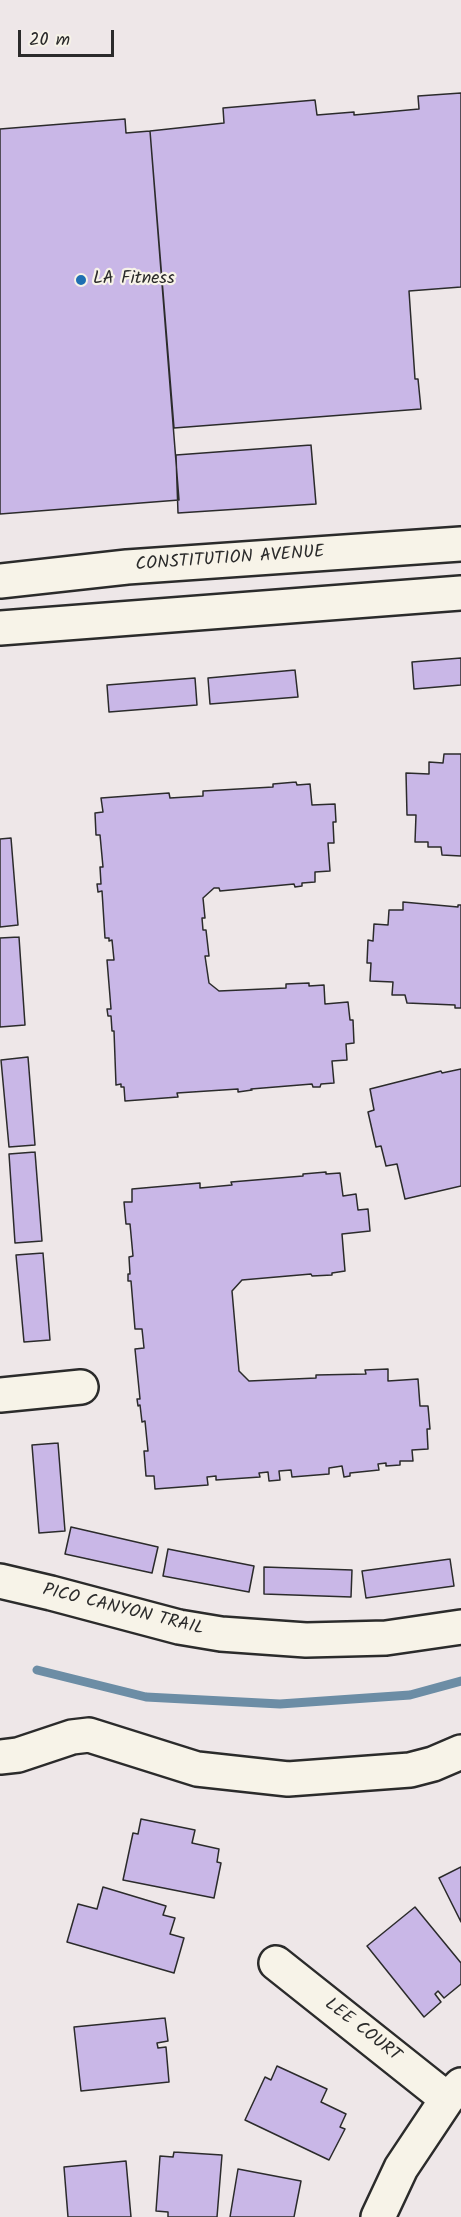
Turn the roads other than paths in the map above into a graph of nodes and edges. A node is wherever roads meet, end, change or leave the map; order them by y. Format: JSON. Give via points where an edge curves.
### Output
{"nodes":[{"id":1,"x":461,"y":544,"type":"edge"},
{"id":2,"x":0,"y":581,"type":"edge"},
{"id":3,"x":461,"y":593,"type":"edge"},
{"id":4,"x":0,"y":628,"type":"edge"},
{"id":5,"x":81,"y":1388,"type":"dead end"},
{"id":6,"x":0,"y":1395,"type":"edge"},
{"id":7,"x":0,"y":1581,"type":"edge"},
{"id":8,"x":461,"y":1627,"type":"edge"},
{"id":9,"x":461,"y":1752,"type":"edge"},
{"id":10,"x":0,"y":1757,"type":"edge"},
{"id":11,"x":276,"y":1963,"type":"dead end"},
{"id":12,"x":454,"y":2092,"type":"edge"},
{"id":13,"x":378,"y":2217,"type":"edge"}],
"edges":[{"from":1,"to":2,"type":"main road","name":"CONSTITUTION AVENUE","via":[[126,567]]},
{"from":3,"to":4,"type":"main road"},
{"from":5,"to":6,"type":"main road"},
{"from":7,"to":8,"type":"main road","name":"PICO CANYON TRAIL","via":[[221,1634],[306,1640],[386,1638]]},
{"from":9,"to":10,"type":"main road","via":[[411,1770],[288,1779],[197,1770],[89,1735]]},
{"from":11,"to":12,"type":"main road","name":"LEE COURT"},
{"from":12,"to":13,"type":"main road","via":[[400,2168]]}]}
